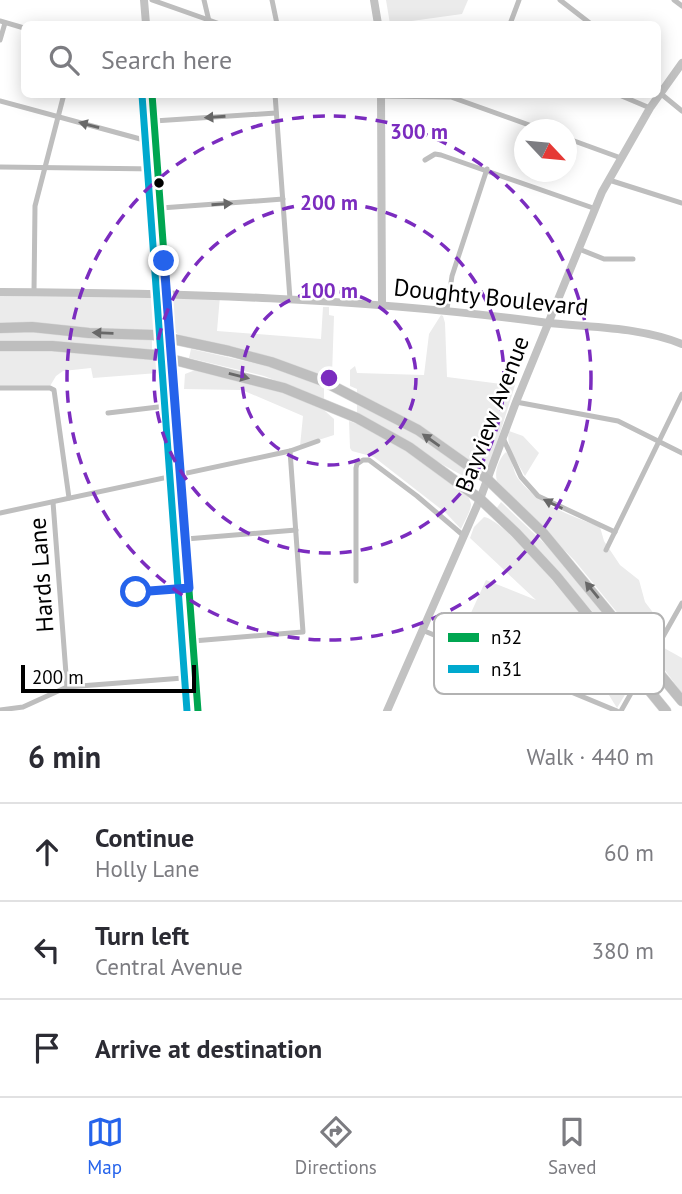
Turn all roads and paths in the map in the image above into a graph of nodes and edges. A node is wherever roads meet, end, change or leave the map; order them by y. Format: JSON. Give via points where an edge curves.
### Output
{"nodes":[{"id":1,"x":144,"y":0,"type":"edge"},
{"id":2,"x":152,"y":0,"type":"edge"},
{"id":3,"x":204,"y":0,"type":"edge"},
{"id":4,"x":272,"y":0,"type":"edge"},
{"id":5,"x":374,"y":0,"type":"edge"},
{"id":6,"x":519,"y":0,"type":"edge"},
{"id":7,"x":560,"y":0,"type":"edge"},
{"id":8,"x":674,"y":0,"type":"edge"},
{"id":9,"x":682,"y":6,"type":"edge"},
{"id":10,"x":146,"y":21,"type":"edge"},
{"id":11,"x":209,"y":21,"type":"joint"},
{"id":12,"x":276,"y":21,"type":"edge"},
{"id":13,"x":378,"y":21,"type":"edge"},
{"id":14,"x":511,"y":21,"type":"edge"},
{"id":15,"x":587,"y":21,"type":"edge"},
{"id":16,"x":2,"y":22,"type":"edge"},
{"id":17,"x":21,"y":27,"type":"edge"},
{"id":18,"x":0,"y":40,"type":"edge"},
{"id":19,"x":682,"y":63,"type":"edge"},
{"id":20,"x":661,"y":92,"type":"edge"},
{"id":21,"x":661,"y":94,"type":"edge"},
{"id":22,"x":63,"y":98,"type":"edge"},
{"id":23,"x":152,"y":98,"type":"edge"},
{"id":24,"x":275,"y":98,"type":"edge"},
{"id":25,"x":381,"y":98,"type":"edge"},
{"id":26,"x":451,"y":98,"type":"edge"},
{"id":27,"x":626,"y":98,"type":"edge"},
{"id":28,"x":657,"y":98,"type":"edge"},
{"id":29,"x":0,"y":101,"type":"edge"},
{"id":30,"x":650,"y":108,"type":"junction"},
{"id":31,"x":682,"y":111,"type":"edge"},
{"id":32,"x":276,"y":113,"type":"junction"},
{"id":33,"x":58,"y":116,"type":"junction"},
{"id":34,"x":514,"y":120,"type":"edge"},
{"id":35,"x":154,"y":121,"type":"junction"},
{"id":36,"x":577,"y":142,"type":"edge"},
{"id":37,"x":155,"y":143,"type":"junction"},
{"id":38,"x":621,"y":158,"type":"junction"},
{"id":39,"x":425,"y":160,"type":"dead end"},
{"id":40,"x":0,"y":167,"type":"edge"},
{"id":41,"x":44,"y":168,"type":"junction"},
{"id":42,"x":158,"y":169,"type":"junction"},
{"id":43,"x":487,"y":169,"type":"junction"},
{"id":44,"x":609,"y":180,"type":"junction"},
{"id":45,"x":283,"y":199,"type":"junction"},
{"id":46,"x":682,"y":203,"type":"edge"},
{"id":47,"x":161,"y":208,"type":"junction"},
{"id":48,"x":596,"y":209,"type":"junction"},
{"id":49,"x":579,"y":249,"type":"junction"},
{"id":50,"x":633,"y":259,"type":"dead end"},
{"id":51,"x":0,"y":292,"type":"edge"},
{"id":52,"x":34,"y":292,"type":"junction"},
{"id":53,"x":167,"y":294,"type":"junction"},
{"id":54,"x":290,"y":299,"type":"junction"},
{"id":55,"x":382,"y":304,"type":"junction"},
{"id":56,"x":447,"y":309,"type":"junction"},
{"id":57,"x":548,"y":323,"type":"junction"},
{"id":58,"x":0,"y":328,"type":"edge"},
{"id":59,"x":171,"y":338,"type":"junction"},
{"id":60,"x":682,"y":344,"type":"edge"},
{"id":61,"x":0,"y":346,"type":"edge"},
{"id":62,"x":172,"y":359,"type":"junction"},
{"id":63,"x":0,"y":387,"type":"edge"},
{"id":64,"x":682,"y":394,"type":"edge"},
{"id":65,"x":516,"y":401,"type":"junction"},
{"id":66,"x":175,"y":405,"type":"junction"},
{"id":67,"x":108,"y":413,"type":"dead end"},
{"id":68,"x":503,"y":438,"type":"junction"},
{"id":69,"x":318,"y":441,"type":"dead end"},
{"id":70,"x":660,"y":442,"type":"junction"},
{"id":71,"x":289,"y":451,"type":"junction"},
{"id":72,"x":682,"y":453,"type":"edge"},
{"id":73,"x":181,"y":475,"type":"junction"},
{"id":74,"x":487,"y":479,"type":"junction"},
{"id":75,"x":69,"y":498,"type":"junction"},
{"id":76,"x":480,"y":499,"type":"junction"},
{"id":77,"x":53,"y":502,"type":"junction"},
{"id":78,"x":0,"y":513,"type":"edge"},
{"id":79,"x":296,"y":530,"type":"junction"},
{"id":80,"x":615,"y":532,"type":"junction"},
{"id":81,"x":464,"y":536,"type":"junction"},
{"id":82,"x":186,"y":539,"type":"junction"},
{"id":83,"x":606,"y":550,"type":"dead end"},
{"id":84,"x":356,"y":581,"type":"dead end"},
{"id":85,"x":189,"y":588,"type":"junction"},
{"id":86,"x":682,"y":603,"type":"edge"},
{"id":87,"x":137,"y":605,"type":"dead end"},
{"id":88,"x":586,"y":613,"type":"edge"},
{"id":89,"x":610,"y":613,"type":"edge"},
{"id":90,"x":422,"y":630,"type":"junction"},
{"id":91,"x":434,"y":635,"type":"edge"},
{"id":92,"x":664,"y":636,"type":"edge"},
{"id":93,"x":193,"y":641,"type":"junction"},
{"id":94,"x":195,"y":677,"type":"junction"},
{"id":95,"x":664,"y":679,"type":"edge"},
{"id":96,"x":67,"y":687,"type":"junction"},
{"id":97,"x":577,"y":694,"type":"edge"},
{"id":98,"x":631,"y":694,"type":"edge"},
{"id":99,"x":652,"y":694,"type":"edge"},
{"id":100,"x":682,"y":701,"type":"edge"},
{"id":101,"x":0,"y":710,"type":"edge"},
{"id":102,"x":198,"y":711,"type":"edge"},
{"id":103,"x":387,"y":711,"type":"edge"},
{"id":104,"x":619,"y":711,"type":"edge"},
{"id":105,"x":666,"y":711,"type":"edge"}],
"edges":[{"from":1,"to":10,"type":"street"},
{"from":2,"to":11,"type":"street"},
{"from":3,"to":11,"type":"street"},
{"from":4,"to":12,"type":"street"},
{"from":5,"to":13,"type":"street"},
{"from":6,"to":14,"type":"street"},
{"from":7,"to":15,"type":"street"},
{"from":8,"to":9,"type":"street"},
{"from":16,"to":17,"type":"street"},
{"from":16,"to":18,"type":"street"},
{"from":19,"to":20,"type":"street","name":"Bayview Avenue"},
{"from":21,"to":31,"type":"street"},
{"from":22,"to":33,"type":"street"},
{"from":23,"to":35,"type":"street"},
{"from":24,"to":32,"type":"street"},
{"from":25,"to":55,"type":"street"},
{"from":26,"to":34,"type":"street"},
{"from":27,"to":30,"type":"street"},
{"from":28,"to":30,"type":"street","name":"Bayview Avenue"},
{"from":29,"to":33,"type":"street"},
{"from":30,"to":38,"type":"street","name":"Bayview Avenue"},
{"from":32,"to":35,"type":"street","one_way":true},
{"from":32,"to":45,"type":"street"},
{"from":37,"to":33,"type":"street","one_way":true},
{"from":33,"to":41,"type":"street"},
{"from":35,"to":37,"type":"street"},
{"from":36,"to":38,"type":"street"},
{"from":37,"to":42,"type":"street"},
{"from":38,"to":44,"type":"street","name":"Bayview Avenue"},
{"from":39,"to":43,"type":"street","via":[[440,154]]},
{"from":40,"to":41,"type":"street"},
{"from":41,"to":42,"type":"street"},
{"from":41,"to":52,"type":"street","via":[[35,205]]},
{"from":42,"to":47,"type":"street"},
{"from":43,"to":48,"type":"street"},
{"from":43,"to":56,"type":"street","via":[[452,276]]},
{"from":44,"to":46,"type":"street"},
{"from":44,"to":48,"type":"street","name":"Bayview Avenue"},
{"from":47,"to":45,"type":"street","one_way":true},
{"from":45,"to":54,"type":"street"},
{"from":47,"to":53,"type":"street"},
{"from":48,"to":49,"type":"street","name":"Bayview Avenue"},
{"from":49,"to":50,"type":"street","via":[[604,259]]},
{"from":49,"to":57,"type":"street","name":"Bayview Avenue"},
{"from":51,"to":52,"type":"street","name":"Doughty Boulevard"},
{"from":52,"to":53,"type":"street","name":"Doughty Boulevard"},
{"from":53,"to":54,"type":"street","name":"Doughty Boulevard"},
{"from":53,"to":59,"type":"street"},
{"from":54,"to":55,"type":"street","name":"Doughty Boulevard"},
{"from":55,"to":56,"type":"street","name":"Doughty Boulevard"},
{"from":56,"to":57,"type":"street","name":"Doughty Boulevard"},
{"from":57,"to":60,"type":"street","name":"Doughty Boulevard","via":[[648,333]]},
{"from":57,"to":65,"type":"street","name":"Bayview Avenue"},
{"from":59,"to":58,"type":"highway","one_way":true},
{"from":59,"to":62,"type":"street"},
{"from":74,"to":59,"type":"highway","one_way":true,"via":[[418,430],[323,381],[271,362]]},
{"from":61,"to":62,"type":"highway","via":[[52,346]]},
{"from":62,"to":66,"type":"street"},
{"from":62,"to":76,"type":"highway","one_way":true,"via":[[324,403],[409,447]]},
{"from":63,"to":75,"type":"street","via":[[54,390]]},
{"from":64,"to":70,"type":"street"},
{"from":65,"to":68,"type":"street","name":"Bayview Avenue"},
{"from":65,"to":70,"type":"street","via":[[618,421]]},
{"from":66,"to":67,"type":"street"},
{"from":66,"to":73,"type":"street"},
{"from":68,"to":74,"type":"street","name":"Bayview Avenue"},
{"from":80,"to":68,"type":"street","one_way":true,"via":[[538,496],[521,477]]},
{"from":69,"to":71,"type":"street"},
{"from":70,"to":72,"type":"street"},
{"from":70,"to":80,"type":"street"},
{"from":71,"to":73,"type":"street"},
{"from":71,"to":79,"type":"street"},
{"from":73,"to":75,"type":"street"},
{"from":73,"to":82,"type":"street"},
{"from":74,"to":76,"type":"street","name":"Bayview Avenue"},
{"from":89,"to":74,"type":"highway","one_way":true,"via":[[550,541]]},
{"from":75,"to":77,"type":"street"},
{"from":76,"to":81,"type":"street","name":"Bayview Avenue"},
{"from":76,"to":88,"type":"highway","via":[[549,567]]},
{"from":77,"to":78,"type":"street"},
{"from":77,"to":96,"type":"street","name":"Hards Lane"},
{"from":79,"to":82,"type":"street"},
{"from":79,"to":93,"type":"street","via":[[303,632]]},
{"from":80,"to":83,"type":"street"},
{"from":81,"to":84,"type":"street","via":[[369,460],[360,461],[356,468]]},
{"from":81,"to":90,"type":"street","name":"Bayview Avenue"},
{"from":82,"to":85,"type":"street"},
{"from":85,"to":87,"type":"street","via":[[136,592]]},
{"from":85,"to":93,"type":"street"},
{"from":86,"to":92,"type":"street"},
{"from":90,"to":91,"type":"street"},
{"from":90,"to":103,"type":"street","name":"Bayview Avenue"},
{"from":93,"to":94,"type":"street"},
{"from":94,"to":96,"type":"street"},
{"from":94,"to":102,"type":"street"},
{"from":95,"to":100,"type":"highway"},
{"from":96,"to":101,"type":"street","via":[[23,707]]},
{"from":97,"to":104,"type":"street"},
{"from":98,"to":104,"type":"street"},
{"from":99,"to":105,"type":"highway"}]}
